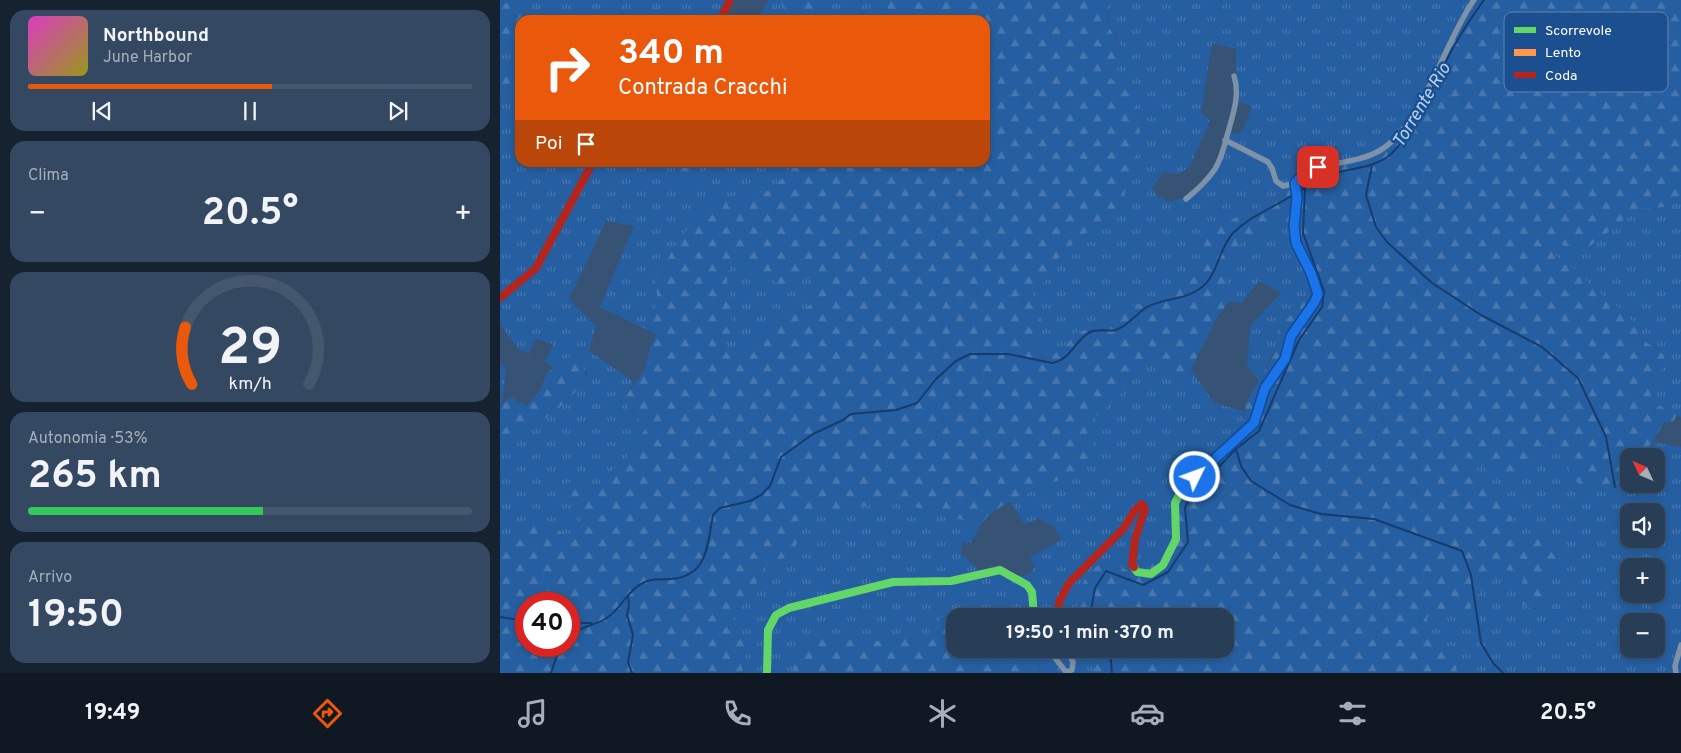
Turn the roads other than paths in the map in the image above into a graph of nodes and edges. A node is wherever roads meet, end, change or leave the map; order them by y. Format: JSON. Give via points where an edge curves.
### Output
{"nodes":[{"id":1,"x":730,"y":0,"type":"edge"},
{"id":2,"x":1474,"y":0,"type":"edge"},
{"id":3,"x":722,"y":15,"type":"edge"},
{"id":4,"x":1234,"y":76,"type":"dead end"},
{"id":5,"x":1226,"y":140,"type":"junction"},
{"id":6,"x":590,"y":167,"type":"edge"},
{"id":7,"x":1296,"y":185,"type":"junction"},
{"id":8,"x":1186,"y":199,"type":"dead end"},
{"id":9,"x":500,"y":298,"type":"edge"},
{"id":10,"x":1033,"y":608,"type":"edge"},
{"id":11,"x":1059,"y":608,"type":"edge"},
{"id":12,"x":1681,"y":646,"type":"edge"},
{"id":13,"x":1055,"y":658,"type":"edge"},
{"id":14,"x":1071,"y":658,"type":"edge"},
{"id":15,"x":767,"y":673,"type":"edge"},
{"id":16,"x":1676,"y":673,"type":"edge"}],
"edges":[{"from":1,"to":3,"type":"street"},
{"from":2,"to":7,"type":"street","via":[[1420,104],[1395,140],[1369,156],[1306,172]]},
{"from":4,"to":5,"type":"street","via":[[1237,85],[1234,112]]},
{"from":5,"to":7,"type":"street","via":[[1268,162],[1279,185]]},
{"from":5,"to":8,"type":"street","via":[[1216,169]]},
{"from":6,"to":9,"type":"street","via":[[536,268]]},
{"from":7,"to":11,"type":"street","via":[[1296,243],[1318,294],[1291,336],[1285,359],[1265,388],[1254,423],[1183,488],[1175,503],[1176,539],[1163,565],[1150,574],[1137,572],[1132,565],[1135,539],[1145,509],[1142,504],[1124,528],[1069,583]]},
{"from":10,"to":15,"type":"street","via":[[1032,592],[1027,585],[1000,570],[951,581],[892,582],[789,608],[776,615],[768,630]]},
{"from":12,"to":16,"type":"street"},
{"from":13,"to":14,"type":"street","via":[[1066,672],[1072,670]]}]}
